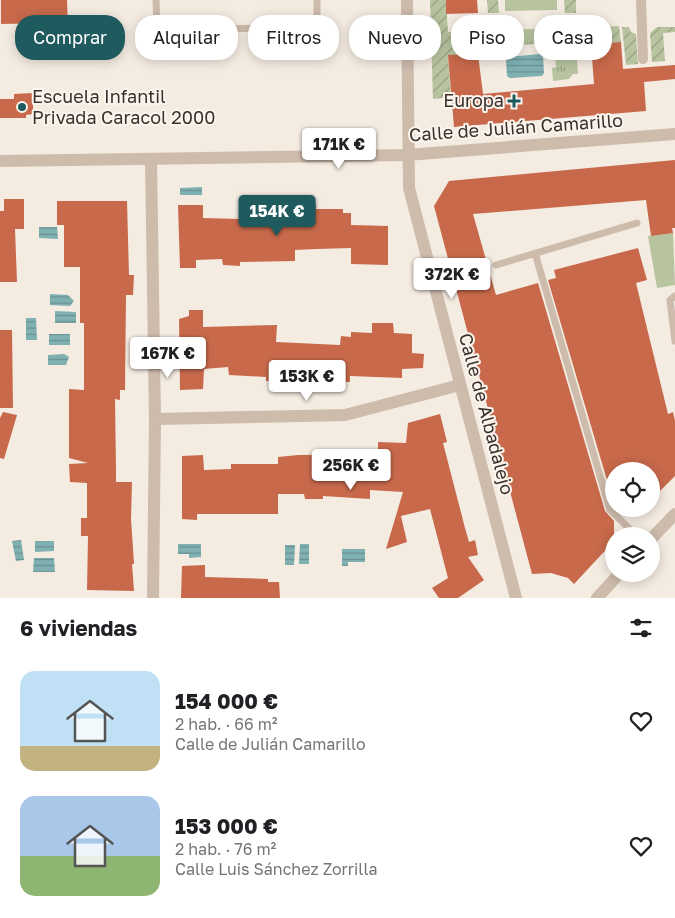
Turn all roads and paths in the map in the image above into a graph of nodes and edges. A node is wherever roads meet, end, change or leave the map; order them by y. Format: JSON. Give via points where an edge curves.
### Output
{"nodes":[{"id":1,"x":156,"y":0,"type":"edge"},
{"id":2,"x":317,"y":0,"type":"edge"},
{"id":3,"x":407,"y":0,"type":"edge"},
{"id":4,"x":641,"y":0,"type":"edge"},
{"id":5,"x":643,"y":59,"type":"dead end"},
{"id":6,"x":675,"y":134,"type":"edge"},
{"id":7,"x":407,"y":155,"type":"junction"},
{"id":8,"x":151,"y":159,"type":"junction"},
{"id":9,"x":0,"y":161,"type":"edge"},
{"id":10,"x":637,"y":223,"type":"dead end"},
{"id":11,"x":535,"y":254,"type":"junction"},
{"id":12,"x":496,"y":265,"type":"dead end"},
{"id":13,"x":675,"y":296,"type":"edge"},
{"id":14,"x":675,"y":342,"type":"edge"},
{"id":15,"x":460,"y":385,"type":"junction"},
{"id":16,"x":155,"y":419,"type":"junction"},
{"id":17,"x":675,"y":514,"type":"edge"},
{"id":18,"x":628,"y":527,"type":"edge"},
{"id":19,"x":660,"y":530,"type":"edge"},
{"id":20,"x":612,"y":582,"type":"edge"},
{"id":21,"x":154,"y":598,"type":"edge"},
{"id":22,"x":516,"y":598,"type":"edge"},
{"id":23,"x":597,"y":598,"type":"edge"}],
"edges":[{"from":1,"to":2,"type":"lane","via":[[156,30],[317,27]]},
{"from":3,"to":7,"type":"street","name":"Calle de Albadalejo"},
{"from":4,"to":5,"type":"street"},
{"from":6,"to":7,"type":"street","name":"Calle de Julián Camarillo"},
{"from":7,"to":8,"type":"street","name":"Calle de Julián Camarillo"},
{"from":7,"to":15,"type":"street","name":"Calle de Albadalejo","via":[[409,188]]},
{"from":8,"to":9,"type":"street","name":"Calle de Julián Camarillo"},
{"from":8,"to":16,"type":"street"},
{"from":10,"to":11,"type":"lane"},
{"from":11,"to":12,"type":"lane"},
{"from":11,"to":18,"type":"lane","via":[[610,510]]},
{"from":13,"to":14,"type":"lane","via":[[669,307]]},
{"from":15,"to":16,"type":"street","via":[[345,415]]},
{"from":15,"to":22,"type":"street","name":"Calle de Albadalejo"},
{"from":16,"to":21,"type":"street"},
{"from":17,"to":19,"type":"street"},
{"from":20,"to":23,"type":"street"}]}
